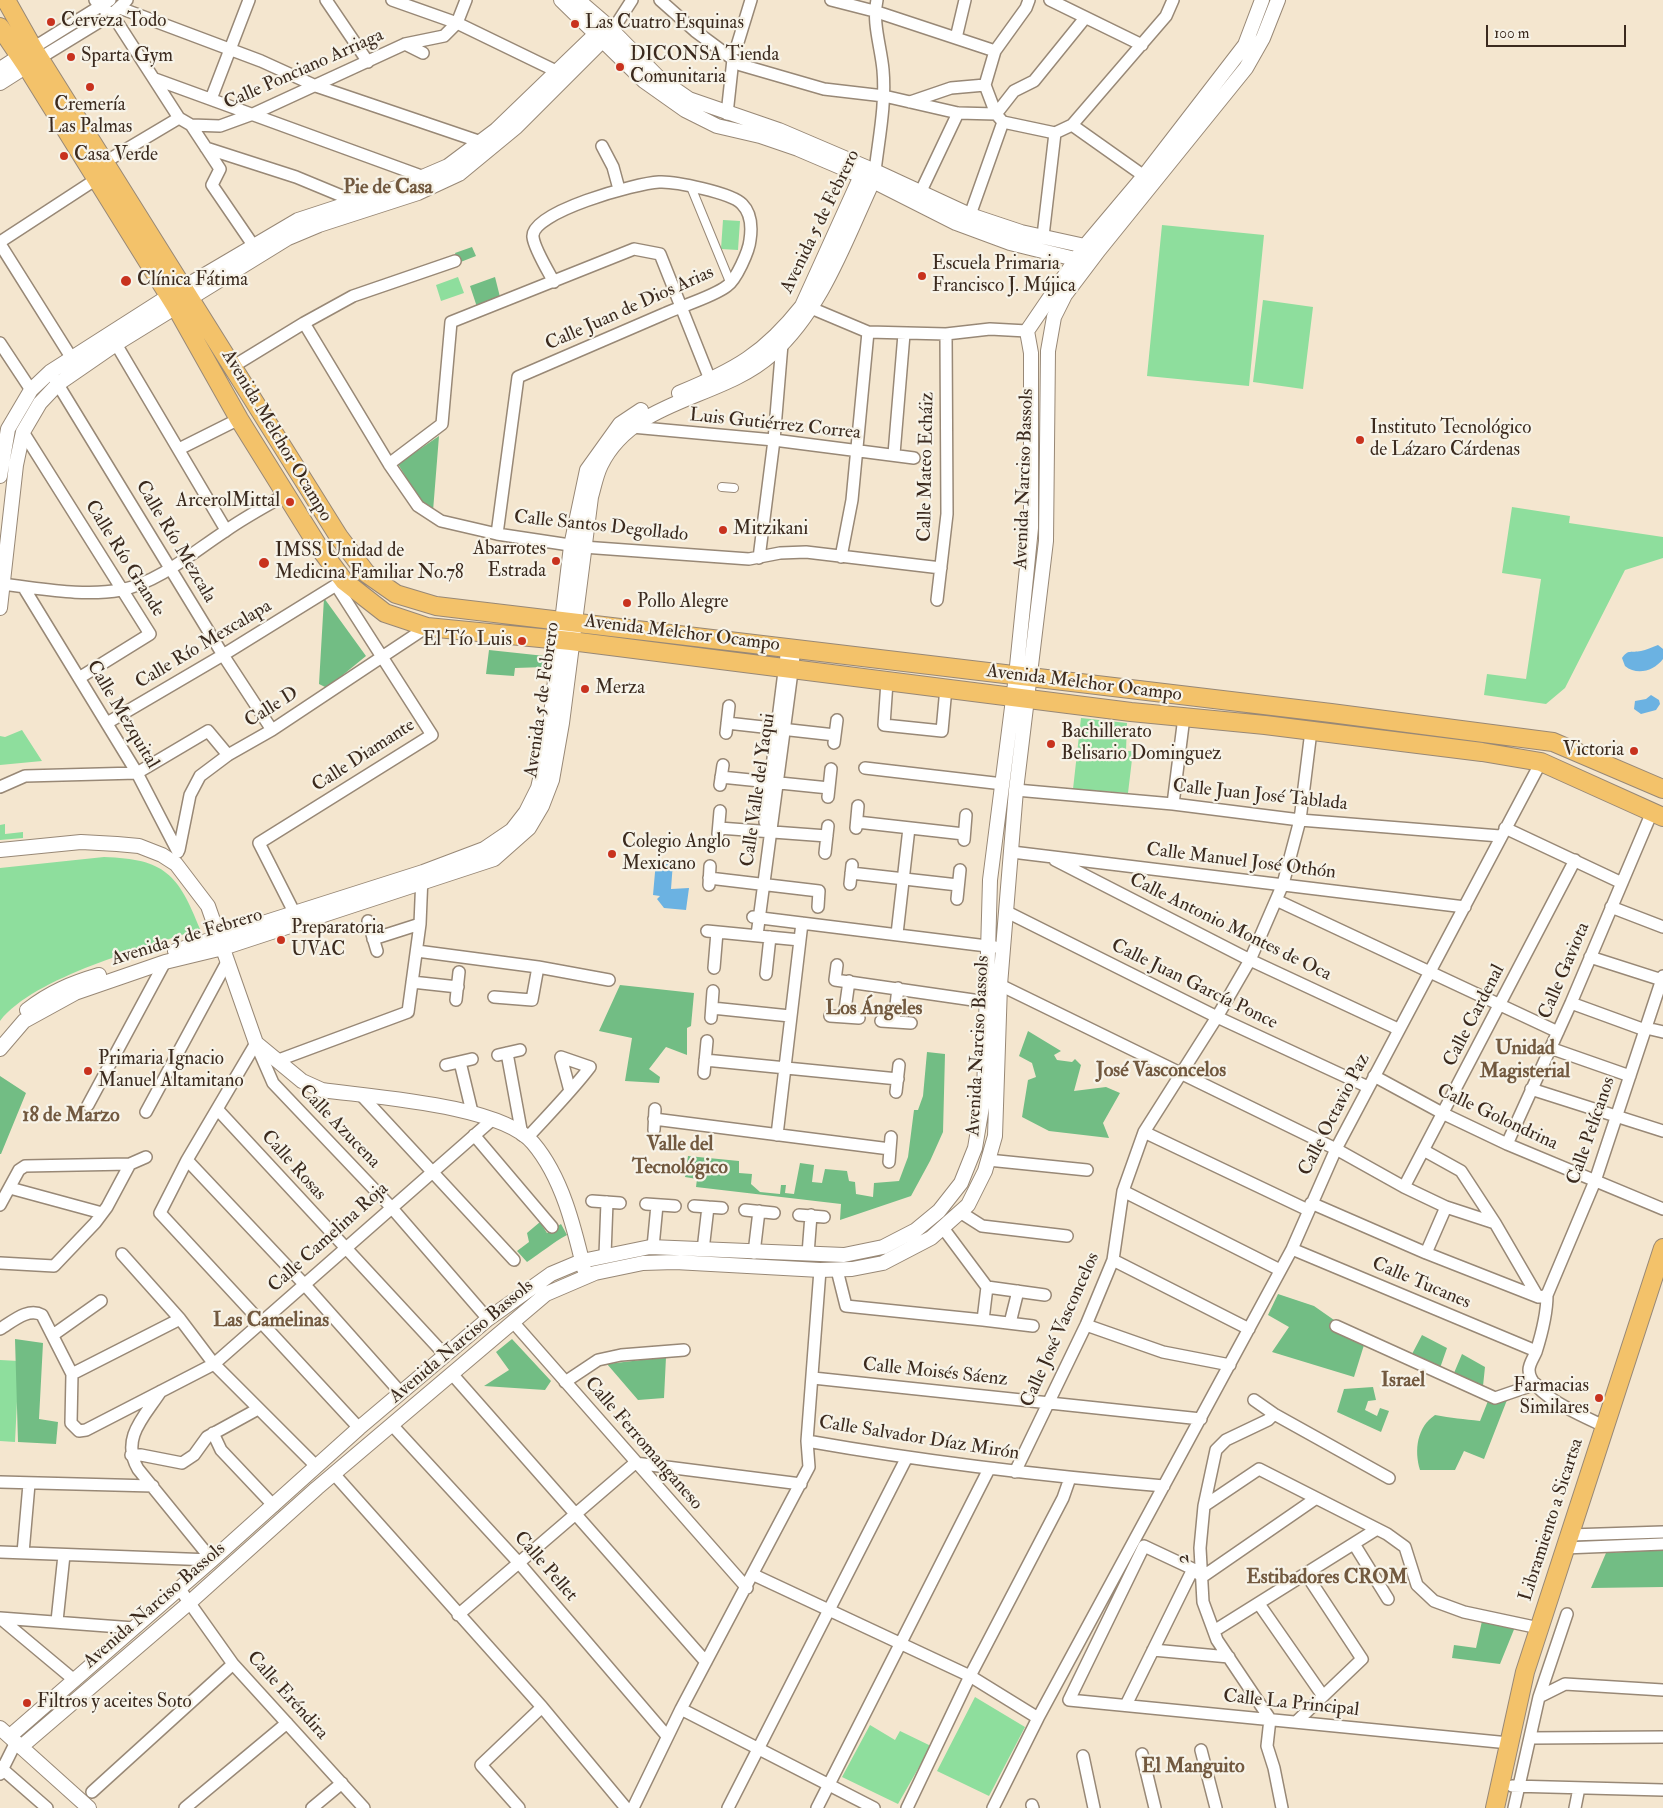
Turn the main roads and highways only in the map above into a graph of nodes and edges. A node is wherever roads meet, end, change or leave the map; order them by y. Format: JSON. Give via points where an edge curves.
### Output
{"nodes":[{"id":1,"x":6,"y":0,"type":"edge"},
{"id":2,"x":0,"y":27,"type":"edge"},
{"id":3,"x":30,"y":57,"type":"junction"},
{"id":4,"x":179,"y":297,"type":"junction"},
{"id":5,"x":567,"y":632,"type":"junction"},
{"id":6,"x":1268,"y":706,"type":"junction"},
{"id":7,"x":1265,"y":725,"type":"junction"},
{"id":8,"x":1663,"y":789,"type":"edge"},
{"id":9,"x":1658,"y":815,"type":"edge"},
{"id":10,"x":1663,"y":1248,"type":"edge"},
{"id":11,"x":1495,"y":1808,"type":"edge"}],
"edges":[{"from":1,"to":3,"type":"main road","name":"Avenida Melchor Ocampo"},
{"from":2,"to":3,"type":"main road","name":"Avenida Melchor Ocampo"},
{"from":3,"to":4,"type":"main road","name":"Avenida Melchor Ocampo","via":[[105,162]]},
{"from":3,"to":4,"type":"main road","name":"Avenida Melchor Ocampo","via":[[96,180]]},
{"from":4,"to":5,"type":"main road","name":"Avenida Melchor Ocampo","via":[[232,368],[366,574],[396,594],[436,606]]},
{"from":4,"to":5,"type":"main road","name":"Avenida Melchor Ocampo","via":[[239,419],[340,583],[385,613],[427,626]]},
{"from":5,"to":6,"type":"main road","name":"Avenida Melchor Ocampo","via":[[791,649]]},
{"from":5,"to":7,"type":"main road","name":"Avenida Melchor Ocampo","via":[[888,682]]},
{"from":6,"to":7,"type":"main road"},
{"from":6,"to":8,"type":"main road","name":"Avenida Melchor Ocampo","via":[[1553,742]]},
{"from":7,"to":9,"type":"main road","name":"Avenida Melchor Ocampo","via":[[1541,762]]},
{"from":10,"to":11,"type":"main road","name":"Libramiento a Sicartsa","via":[[1527,1663]]}]}
